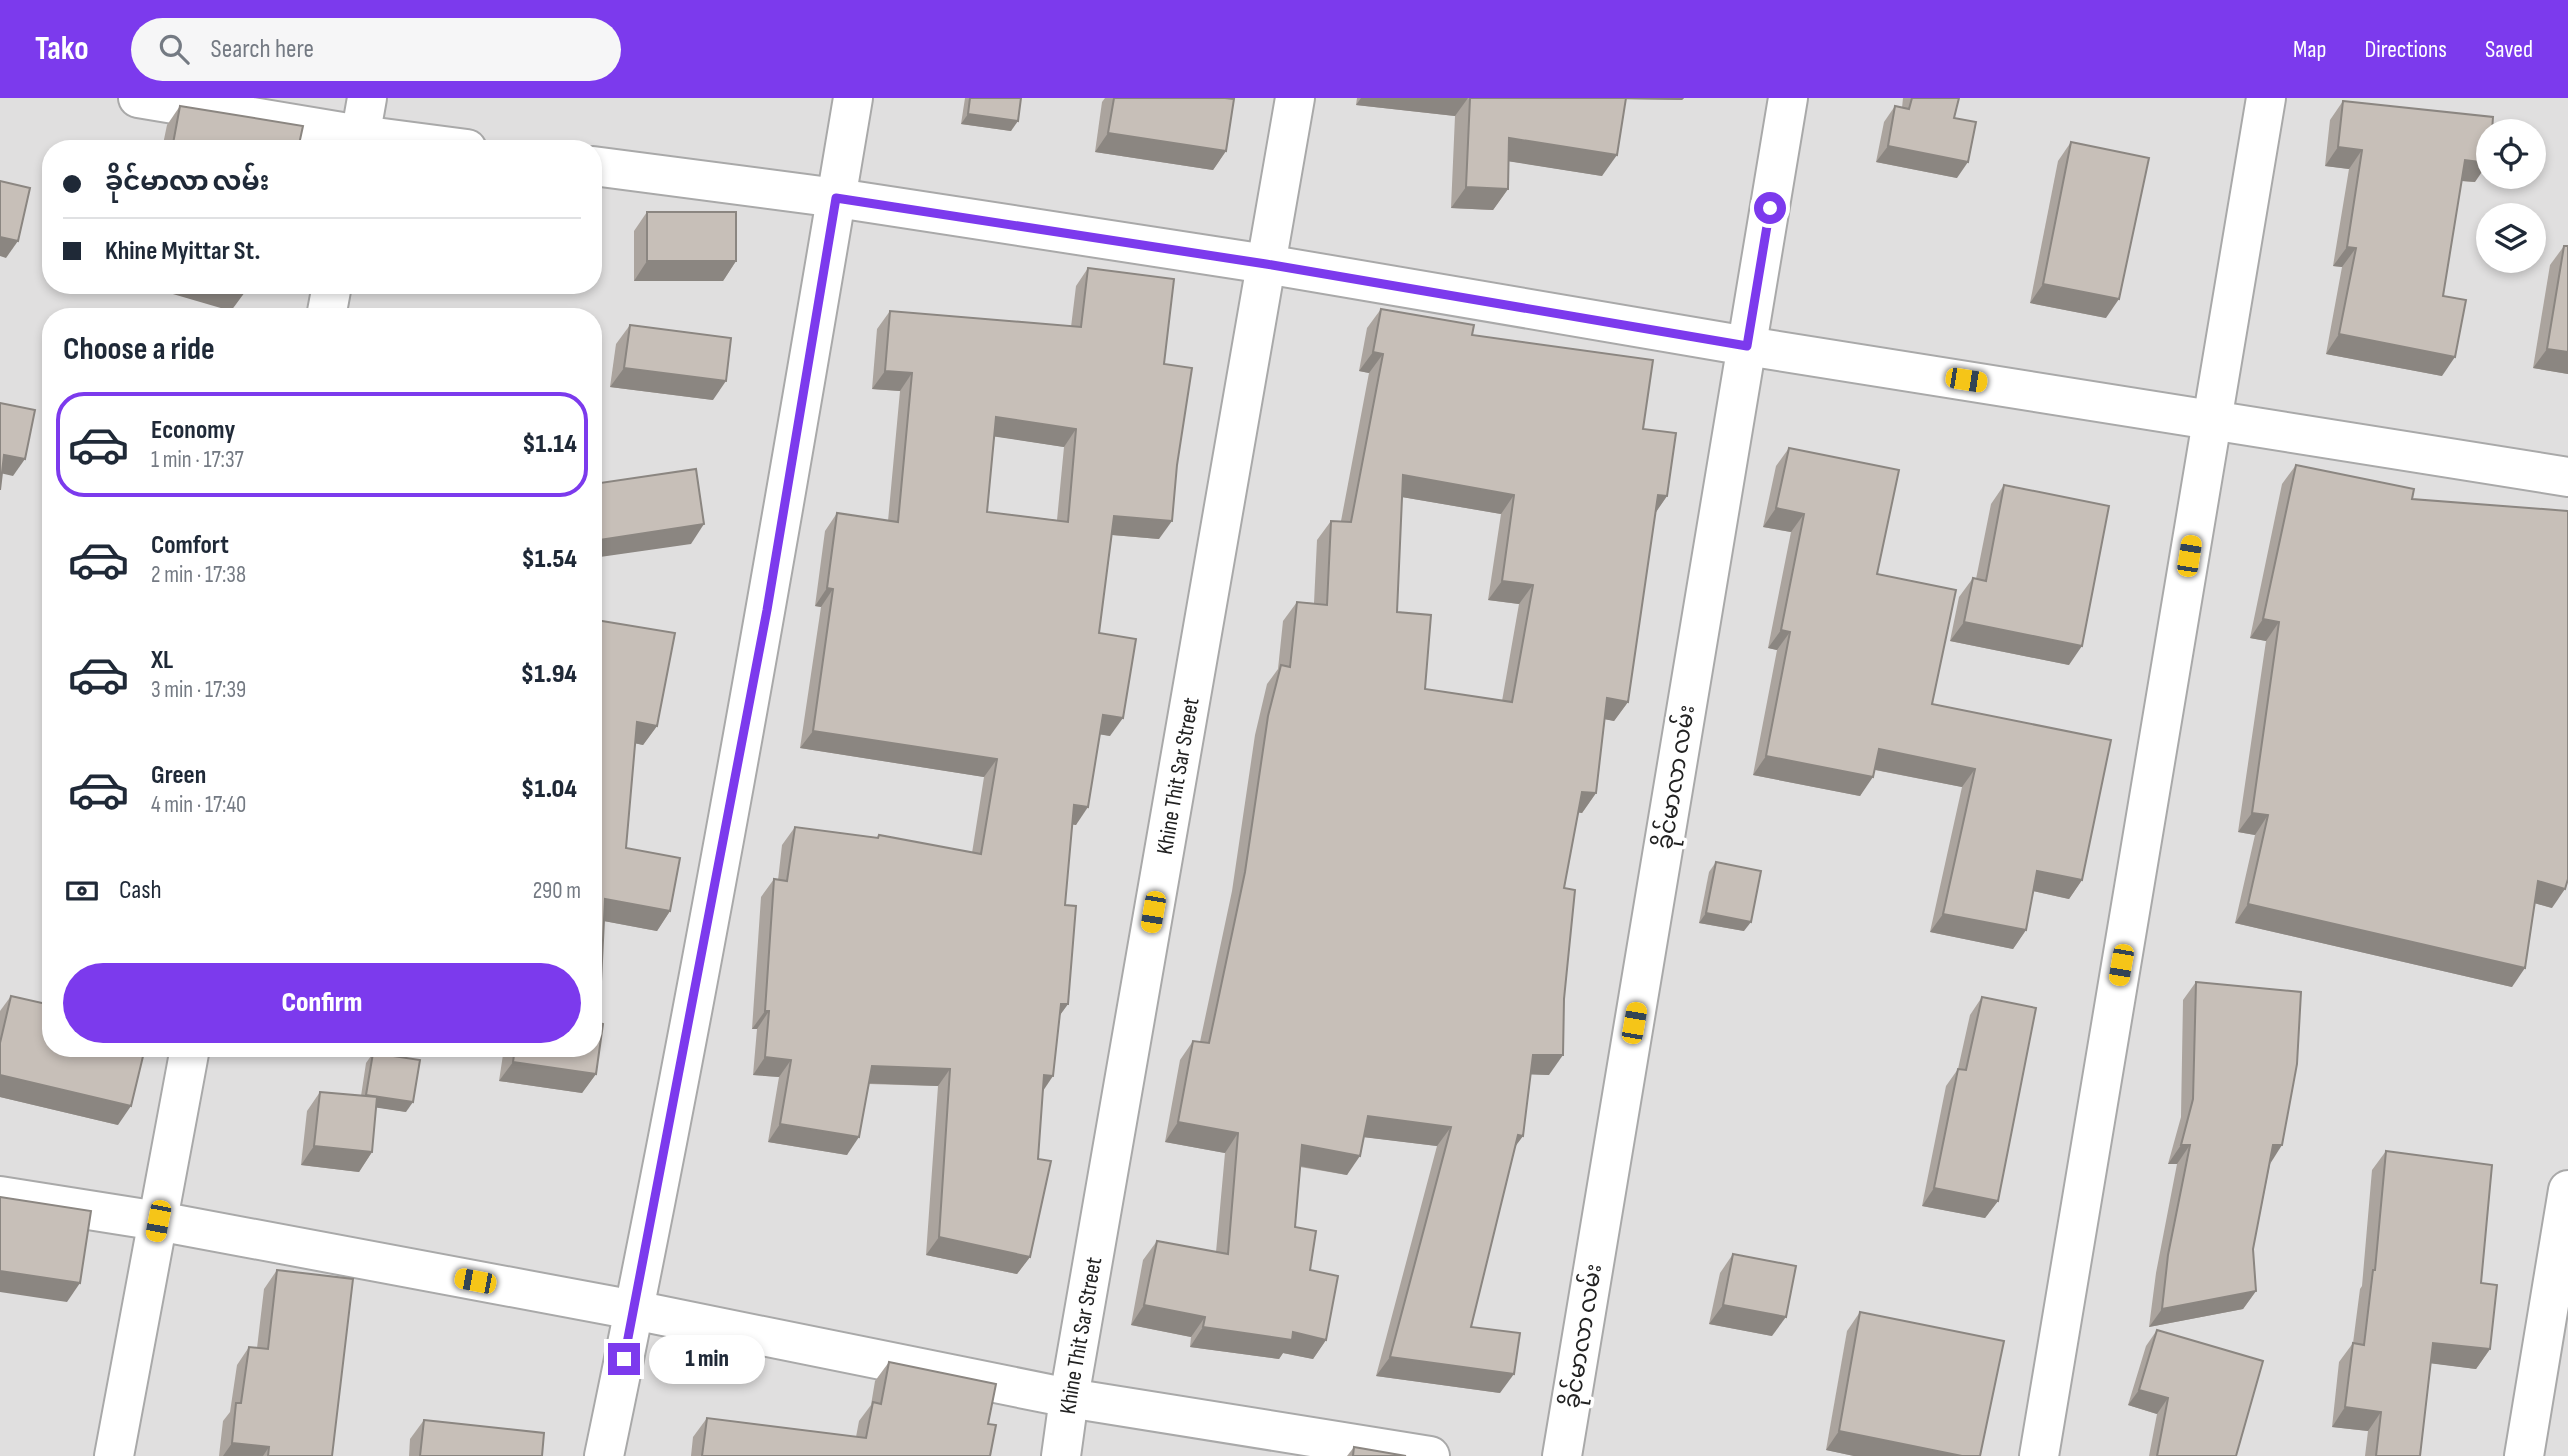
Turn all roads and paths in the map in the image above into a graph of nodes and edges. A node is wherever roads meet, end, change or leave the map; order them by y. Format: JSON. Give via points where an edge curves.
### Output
{"nodes":[{"id":1,"x":138,"y":98,"type":"edge"},
{"id":2,"x":853,"y":98,"type":"edge"},
{"id":3,"x":1295,"y":98,"type":"edge"},
{"id":4,"x":1788,"y":98,"type":"edge"},
{"id":5,"x":2266,"y":98,"type":"edge"},
{"id":6,"x":362,"y":127,"type":"edge"},
{"id":7,"x":424,"y":140,"type":"edge"},
{"id":8,"x":602,"y":167,"type":"edge"},
{"id":9,"x":836,"y":198,"type":"junction"},
{"id":10,"x":1266,"y":264,"type":"junction"},
{"id":11,"x":1747,"y":346,"type":"junction"},
{"id":12,"x":2212,"y":419,"type":"junction"},
{"id":13,"x":2568,"y":477,"type":"edge"},
{"id":14,"x":188,"y":1057,"type":"edge"},
{"id":15,"x":2568,"y":1190,"type":"edge"},
{"id":16,"x":0,"y":1196,"type":"edge"},
{"id":17,"x":158,"y":1221,"type":"junction"},
{"id":18,"x":634,"y":1311,"type":"junction"},
{"id":19,"x":1069,"y":1398,"type":"junction"},
{"id":20,"x":114,"y":1456,"type":"edge"},
{"id":21,"x":604,"y":1456,"type":"edge"},
{"id":22,"x":1061,"y":1456,"type":"edge"},
{"id":23,"x":1430,"y":1456,"type":"edge"},
{"id":24,"x":1562,"y":1456,"type":"edge"},
{"id":25,"x":2039,"y":1456,"type":"edge"},
{"id":26,"x":2524,"y":1456,"type":"edge"}],
"edges":[{"from":1,"to":6,"type":"street"},
{"from":2,"to":9,"type":"street"},
{"from":3,"to":10,"type":"street","name":"Khine Thit Sar Street"},
{"from":4,"to":11,"type":"street","name":"ခိုင်မာလာ လမ်း"},
{"from":5,"to":12,"type":"street"},
{"from":6,"to":7,"type":"street"},
{"from":8,"to":9,"type":"street"},
{"from":9,"to":10,"type":"street"},
{"from":9,"to":18,"type":"street","via":[[767,610]]},
{"from":10,"to":11,"type":"street"},
{"from":10,"to":19,"type":"street","name":"Khine Thit Sar Street"},
{"from":11,"to":12,"type":"street"},
{"from":11,"to":24,"type":"street","name":"ခိုင်မာလာ လမ်း"},
{"from":12,"to":13,"type":"street"},
{"from":12,"to":25,"type":"street"},
{"from":14,"to":17,"type":"street"},
{"from":15,"to":26,"type":"street"},
{"from":16,"to":17,"type":"street"},
{"from":17,"to":18,"type":"street"},
{"from":17,"to":20,"type":"street"},
{"from":18,"to":19,"type":"street"},
{"from":18,"to":21,"type":"street"},
{"from":19,"to":22,"type":"street","name":"Khine Thit Sar Street"},
{"from":19,"to":23,"type":"street"}]}
